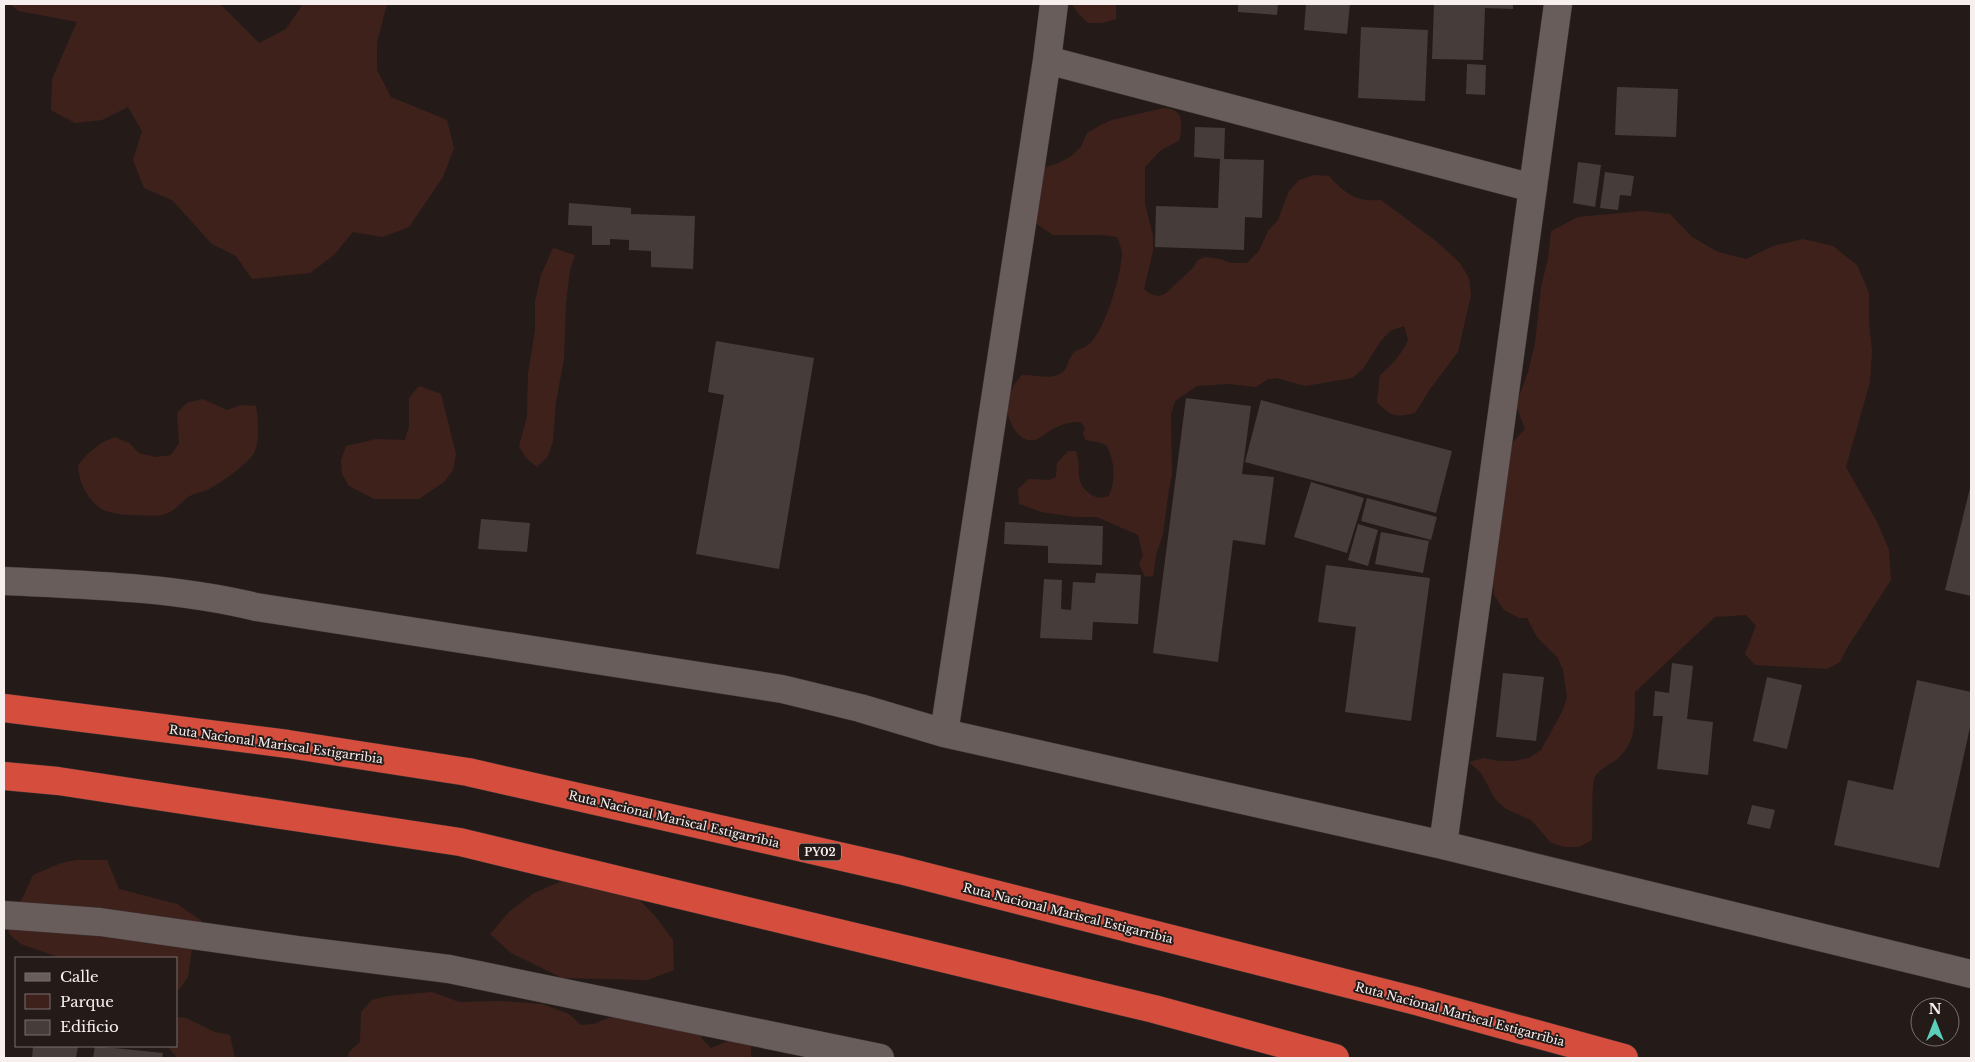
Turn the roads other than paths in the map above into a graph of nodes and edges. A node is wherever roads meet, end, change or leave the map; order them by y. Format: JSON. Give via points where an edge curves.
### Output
{"nodes":[{"id":1,"x":1054,"y":4,"type":"edge"},
{"id":2,"x":1558,"y":4,"type":"edge"},
{"id":3,"x":1047,"y":60,"type":"junction"},
{"id":4,"x":1533,"y":188,"type":"junction"},
{"id":5,"x":4,"y":581,"type":"edge"},
{"id":6,"x":4,"y":708,"type":"edge"},
{"id":7,"x":944,"y":732,"type":"junction"},
{"id":8,"x":4,"y":776,"type":"edge"},
{"id":9,"x":1443,"y":845,"type":"junction"},
{"id":10,"x":4,"y":916,"type":"edge"},
{"id":11,"x":1971,"y":974,"type":"edge"},
{"id":12,"x":880,"y":1058,"type":"edge"},
{"id":13,"x":1335,"y":1058,"type":"edge"},
{"id":14,"x":1624,"y":1058,"type":"edge"}],
"edges":[{"from":1,"to":3,"type":"street"},
{"from":2,"to":4,"type":"street"},
{"from":3,"to":4,"type":"street"},
{"from":3,"to":7,"type":"street"},
{"from":4,"to":9,"type":"street"},
{"from":5,"to":7,"type":"street","via":[[129,587],[220,598],[256,607],[782,689]]},
{"from":6,"to":14,"type":"highway","name":"Ruta Nacional Mariscal Estigarribia","number":"PY02","via":[[288,744],[468,772],[909,872],[1416,1001]]},
{"from":7,"to":9,"type":"street"},
{"from":8,"to":13,"type":"highway","via":[[58,781],[460,842],[1154,1010]]},
{"from":9,"to":11,"type":"street"},
{"from":10,"to":12,"type":"street","via":[[100,922],[449,969]]}]}
